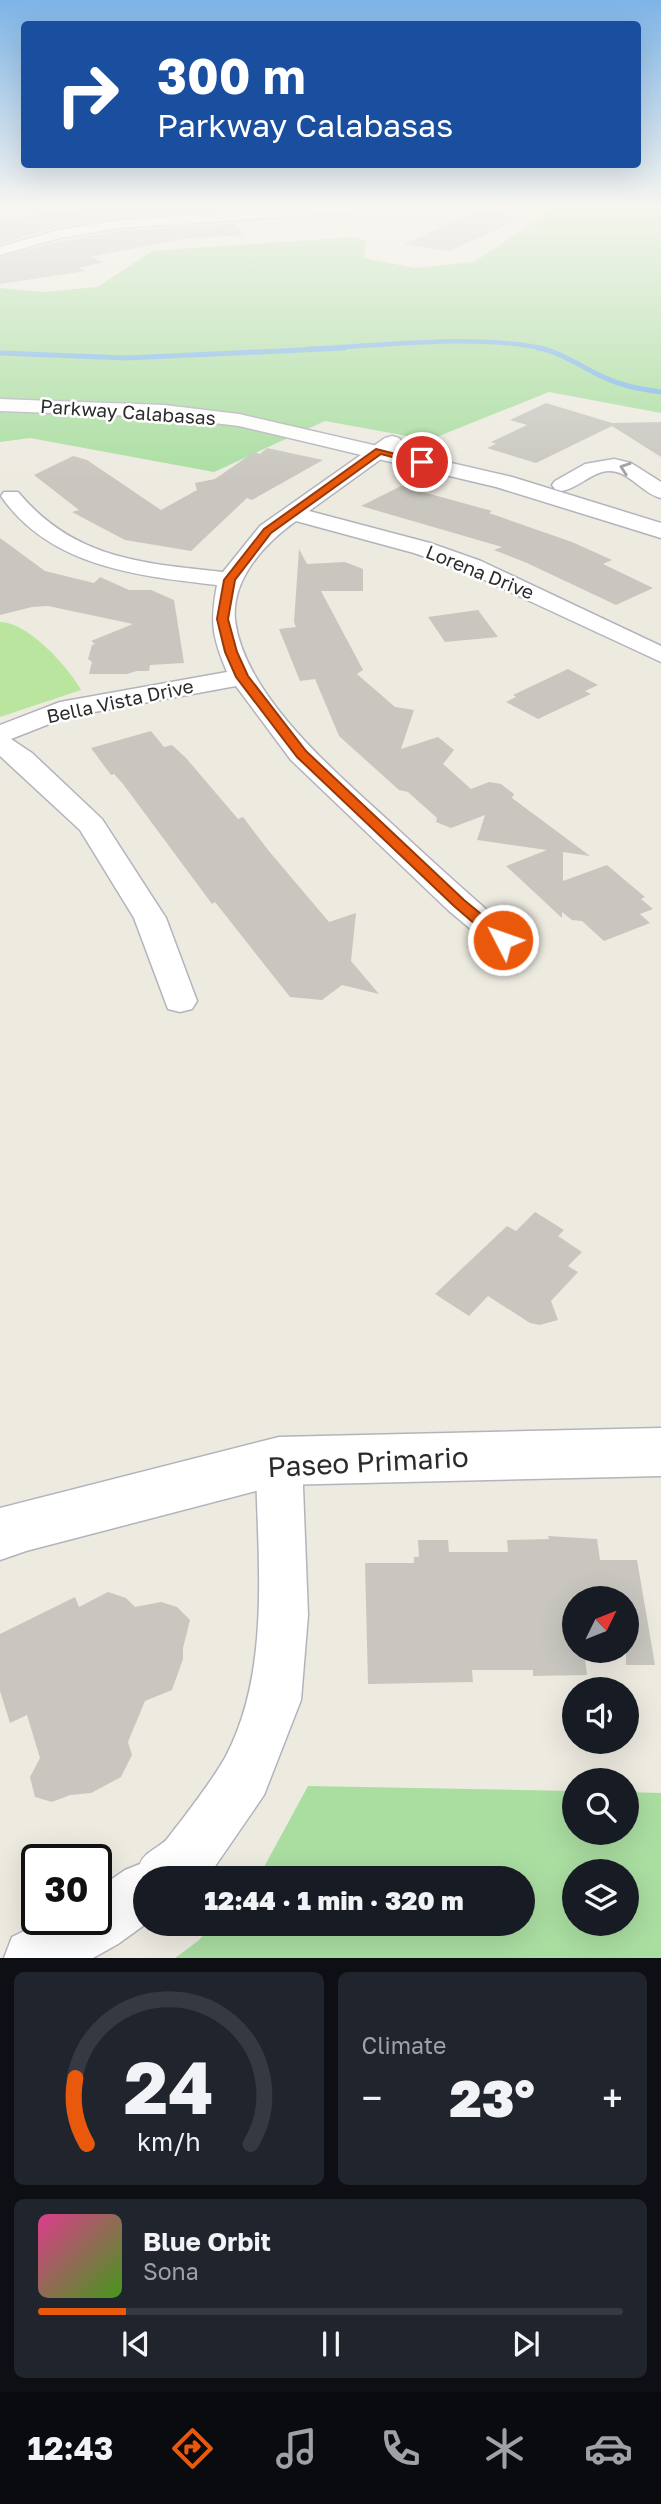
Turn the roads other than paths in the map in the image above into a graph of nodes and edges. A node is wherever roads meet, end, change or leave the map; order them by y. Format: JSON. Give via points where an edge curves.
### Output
{"nodes":[{"id":1,"x":0,"y":398,"type":"edge"},
{"id":2,"x":0,"y":405,"type":"edge"},
{"id":3,"x":378,"y":453,"type":"junction"},
{"id":4,"x":554,"y":489,"type":"junction"},
{"id":5,"x":661,"y":492,"type":"edge"},
{"id":6,"x":11,"y":496,"type":"dead end"},
{"id":7,"x":290,"y":513,"type":"junction"},
{"id":8,"x":661,"y":516,"type":"edge"},
{"id":9,"x":661,"y":531,"type":"edge"},
{"id":10,"x":229,"y":580,"type":"junction"},
{"id":11,"x":661,"y":655,"type":"edge"},
{"id":12,"x":242,"y":677,"type":"junction"},
{"id":13,"x":0,"y":734,"type":"edge"},
{"id":14,"x":0,"y":744,"type":"edge"},
{"id":15,"x":503,"y":940,"type":"dead end"},
{"id":16,"x":180,"y":1001,"type":"dead end"},
{"id":17,"x":661,"y":1452,"type":"edge"},
{"id":18,"x":279,"y":1461,"type":"junction"},
{"id":19,"x":0,"y":1534,"type":"edge"},
{"id":20,"x":178,"y":1866,"type":"edge"},
{"id":21,"x":133,"y":1898,"type":"edge"},
{"id":22,"x":33,"y":1958,"type":"edge"}],
"edges":[{"from":1,"to":3,"type":"street","name":"Parkway Calabasas","via":[[167,404],[267,416],[332,427]]},
{"from":2,"to":3,"type":"street","name":"Parkway Calabasas","via":[[164,411],[239,420]]},
{"from":3,"to":4,"type":"street","name":"Parkway Calabasas"},
{"from":3,"to":7,"type":"street"},
{"from":5,"to":4,"type":"street","one_way":true,"via":[[629,467],[615,464],[595,467]]},
{"from":4,"to":8,"type":"street","name":"Parkway Calabasas"},
{"from":4,"to":9,"type":"street","name":"Parkway Calabasas"},
{"from":6,"to":10,"type":"street","via":[[31,522],[75,547],[150,570]]},
{"from":7,"to":10,"type":"street","via":[[268,531]]},
{"from":7,"to":11,"type":"street","name":"Lorena Drive","via":[[473,566]]},
{"from":10,"to":12,"type":"street","via":[[223,619]]},
{"from":12,"to":13,"type":"street","name":"Bella Vista Drive","via":[[60,710]]},
{"from":12,"to":15,"type":"street","via":[[301,754]]},
{"from":14,"to":16,"type":"street","via":[[92,825],[150,918]]},
{"from":17,"to":18,"type":"street","name":"Paseo Primario"},
{"from":18,"to":19,"type":"street","name":"Paseo Primario"},
{"from":18,"to":20,"type":"street","via":[[283,1615],[275,1700],[245,1776]]},
{"from":21,"to":22,"type":"street","via":[[98,1924]]}]}
